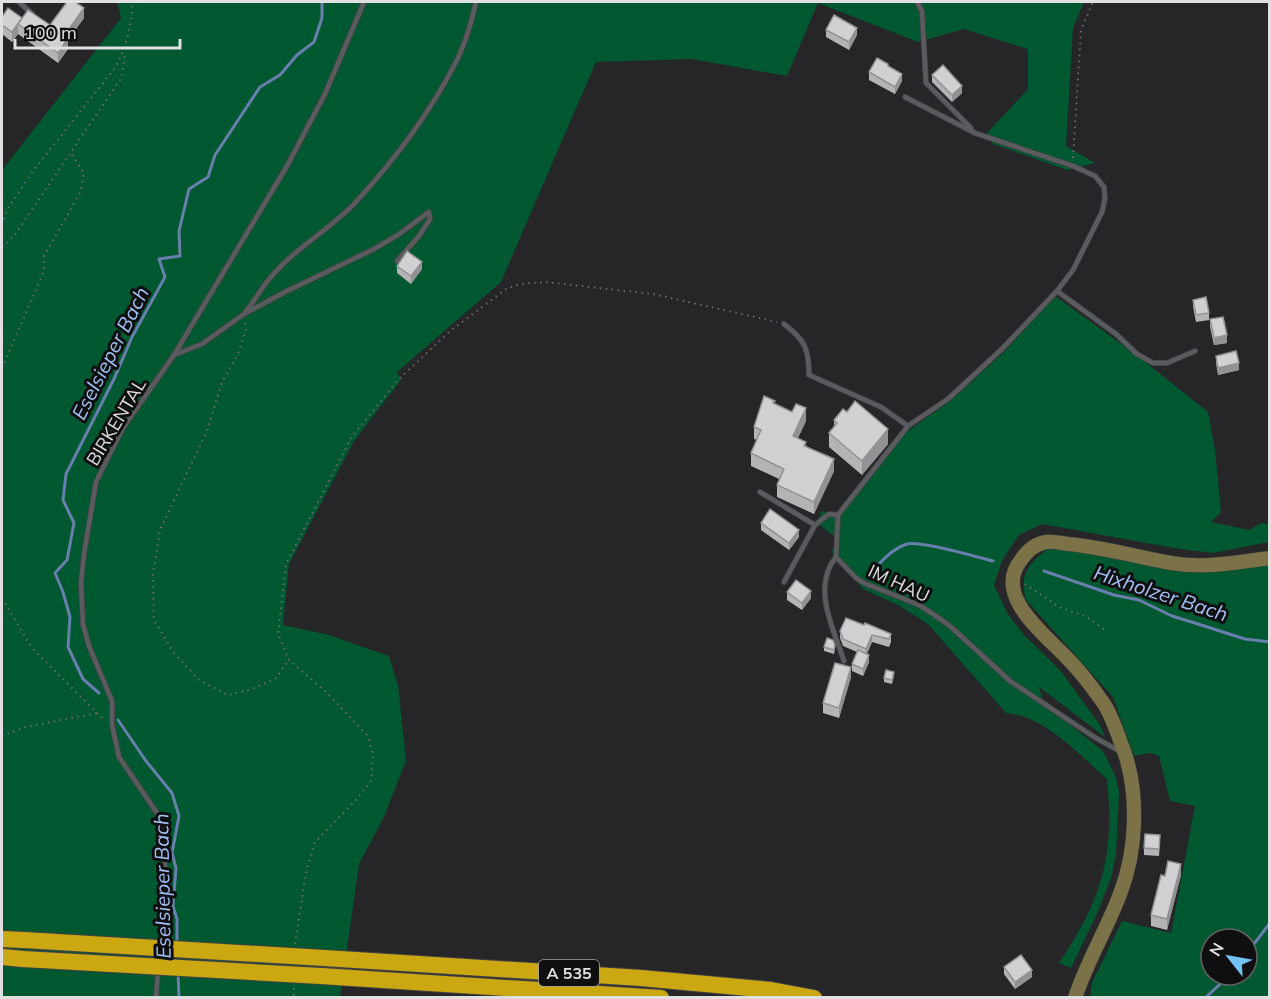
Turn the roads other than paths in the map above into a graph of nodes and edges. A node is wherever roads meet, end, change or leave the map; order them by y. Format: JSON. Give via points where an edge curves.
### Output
{"nodes":[{"id":1,"x":19,"y":2,"type":"edge"},
{"id":2,"x":364,"y":2,"type":"edge"},
{"id":3,"x":476,"y":2,"type":"edge"},
{"id":4,"x":917,"y":2,"type":"edge"},
{"id":5,"x":35,"y":16,"type":"edge"},
{"id":6,"x":905,"y":97,"type":"dead end"},
{"id":7,"x":975,"y":133,"type":"junction"},
{"id":8,"x":397,"y":261,"type":"edge"},
{"id":9,"x":1057,"y":291,"type":"junction"},
{"id":10,"x":244,"y":314,"type":"junction"},
{"id":11,"x":784,"y":324,"type":"road end"},
{"id":12,"x":1195,"y":351,"type":"dead end"},
{"id":13,"x":174,"y":355,"type":"junction"},
{"id":14,"x":908,"y":426,"type":"junction"},
{"id":15,"x":760,"y":492,"type":"dead end"},
{"id":16,"x":838,"y":515,"type":"junction"},
{"id":17,"x":815,"y":525,"type":"junction"},
{"id":18,"x":836,"y":557,"type":"junction"},
{"id":19,"x":1269,"y":558,"type":"edge"},
{"id":20,"x":784,"y":582,"type":"dead end"},
{"id":21,"x":844,"y":661,"type":"dead end"},
{"id":22,"x":1125,"y":754,"type":"junction"},
{"id":23,"x":2,"y":939,"type":"edge"},
{"id":24,"x":160,"y":950,"type":"dead end"},
{"id":25,"x":2,"y":957,"type":"edge"},
{"id":26,"x":159,"y":962,"type":"dead end"},
{"id":27,"x":156,"y":998,"type":"edge"},
{"id":28,"x":661,"y":998,"type":"edge"},
{"id":29,"x":814,"y":998,"type":"edge"},
{"id":30,"x":1075,"y":998,"type":"edge"}],
"edges":[{"from":1,"to":5,"type":"lane"},
{"from":2,"to":13,"type":"lane","name":"BIRKENTAL","via":[[325,94],[288,166]]},
{"from":3,"to":10,"type":"lane","via":[[459,57],[384,169],[330,226],[272,276]]},
{"from":4,"to":7,"type":"lane","via":[[922,11],[926,83]]},
{"from":6,"to":7,"type":"lane"},
{"from":7,"to":9,"type":"lane","via":[[1073,166],[1095,176],[1104,187],[1102,212]]},
{"from":8,"to":10,"type":"lane","via":[[430,219],[429,212],[374,249]]},
{"from":9,"to":12,"type":"lane","via":[[1153,363],[1167,363]]},
{"from":9,"to":14,"type":"lane","via":[[948,399]]},
{"from":10,"to":13,"type":"lane","via":[[202,344]]},
{"from":11,"to":14,"type":"lane","via":[[799,335],[805,346],[809,375],[880,407]]},
{"from":13,"to":24,"type":"lane","name":"BIRKENTAL","via":[[123,428],[96,482],[81,584],[83,624],[112,701],[119,758],[156,813],[165,847]]},
{"from":14,"to":16,"type":"lane"},
{"from":15,"to":17,"type":"lane"},
{"from":16,"to":17,"type":"lane","via":[[830,514]]},
{"from":16,"to":18,"type":"lane"},
{"from":17,"to":20,"type":"lane"},
{"from":18,"to":21,"type":"lane","via":[[827,574],[825,590]]},
{"from":18,"to":22,"type":"lane","name":"IM HAU","via":[[864,583],[904,598],[936,616],[1010,681]]},
{"from":19,"to":22,"type":"main road","via":[[1213,566],[1046,542],[1030,548],[1015,567],[1011,586],[1019,604],[1105,704]]},
{"from":22,"to":30,"type":"main road","via":[[1132,788],[1130,860],[1121,892]]},
{"from":23,"to":29,"type":"highway","number":"A 535","bridge":true,"via":[[641,978],[771,990]]},
{"from":25,"to":28,"type":"highway","number":"A 535","bridge":true},
{"from":26,"to":27,"type":"lane"}]}
